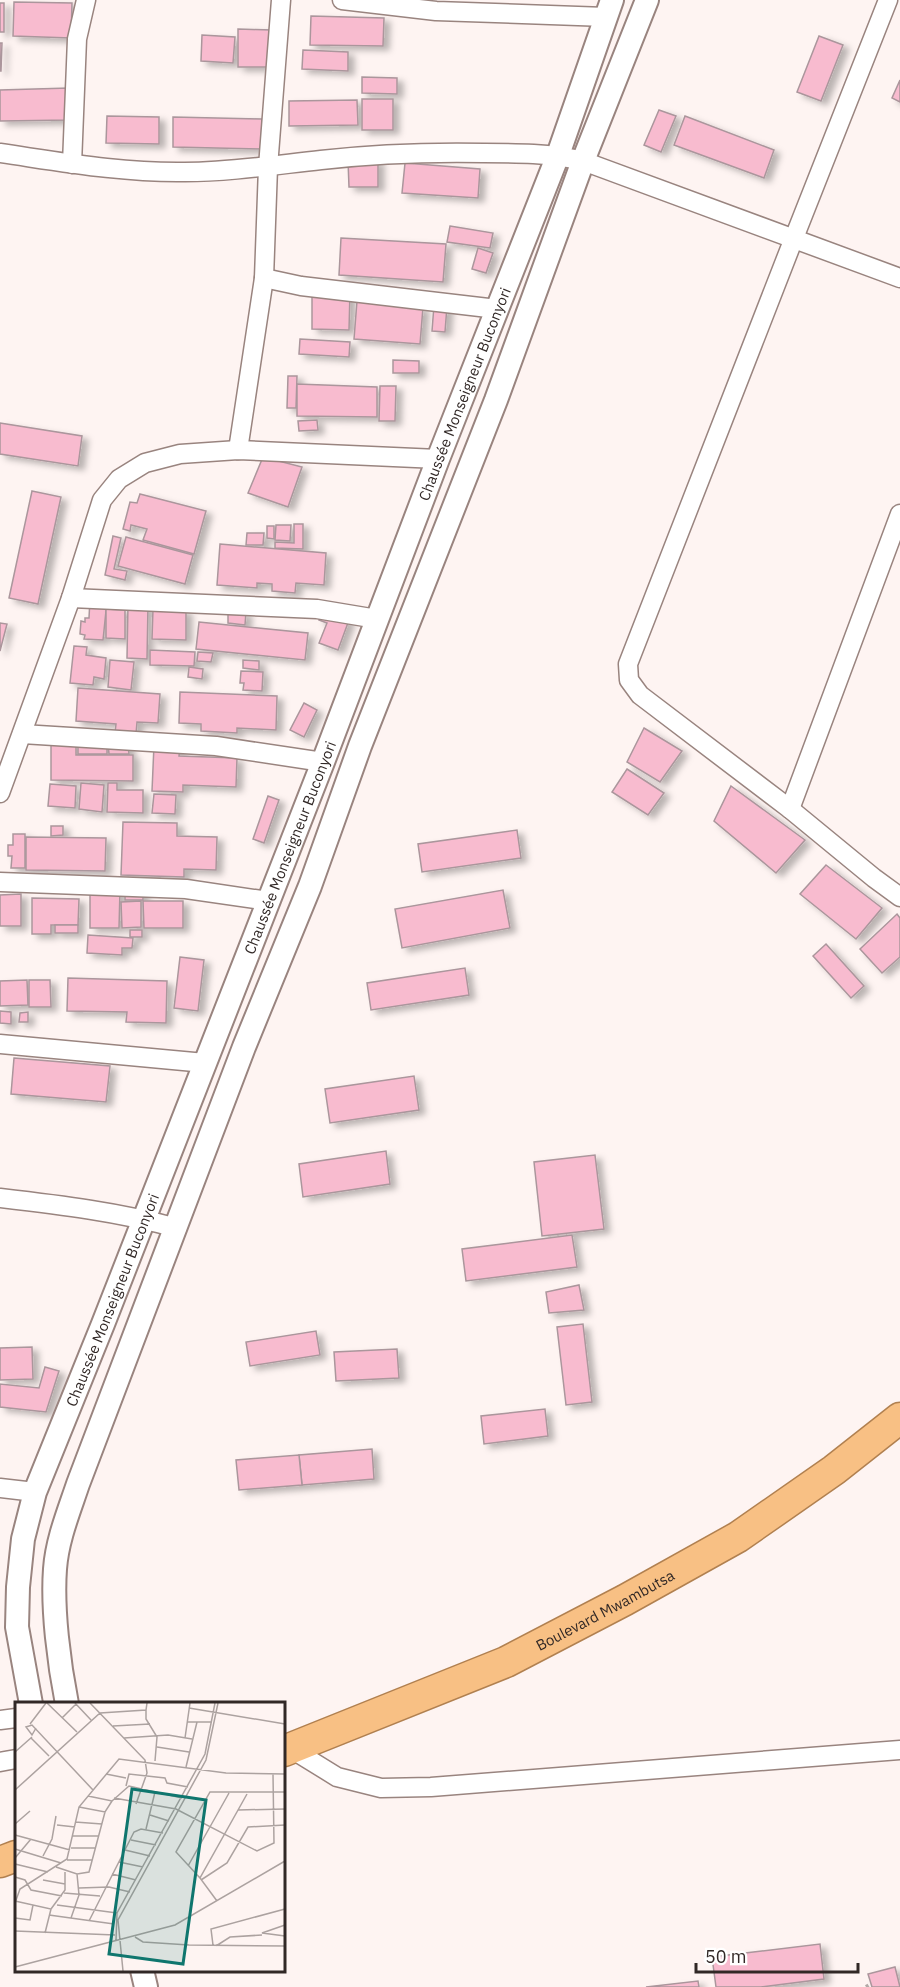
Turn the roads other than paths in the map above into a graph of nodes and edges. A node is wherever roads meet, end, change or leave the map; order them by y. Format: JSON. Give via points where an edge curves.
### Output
{"nodes":[{"id":1,"x":86,"y":0,"type":"edge"},
{"id":2,"x":281,"y":0,"type":"edge"},
{"id":3,"x":342,"y":0,"type":"edge"},
{"id":4,"x":647,"y":0,"type":"edge"},
{"id":5,"x":888,"y":0,"type":"edge"},
{"id":6,"x":609,"y":9,"type":"edge"},
{"id":7,"x":0,"y":153,"type":"edge"},
{"id":8,"x":558,"y":155,"type":"junction"},
{"id":9,"x":583,"y":161,"type":"junction"},
{"id":10,"x":72,"y":164,"type":"junction"},
{"id":11,"x":268,"y":167,"type":"junction"},
{"id":12,"x":794,"y":238,"type":"junction"},
{"id":13,"x":264,"y":278,"type":"junction"},
{"id":14,"x":900,"y":278,"type":"edge"},
{"id":15,"x":497,"y":309,"type":"junction"},
{"id":16,"x":238,"y":450,"type":"junction"},
{"id":17,"x":438,"y":459,"type":"junction"},
{"id":18,"x":900,"y":514,"type":"edge"},
{"id":19,"x":71,"y":598,"type":"junction"},
{"id":20,"x":377,"y":619,"type":"junction"},
{"id":21,"x":22,"y":734,"type":"junction"},
{"id":22,"x":323,"y":762,"type":"junction"},
{"id":23,"x":0,"y":793,"type":"edge"},
{"id":24,"x":790,"y":809,"type":"junction"},
{"id":25,"x":0,"y":882,"type":"edge"},
{"id":26,"x":900,"y":897,"type":"edge"},
{"id":27,"x":268,"y":901,"type":"junction"},
{"id":28,"x":0,"y":1044,"type":"edge"},
{"id":29,"x":205,"y":1063,"type":"junction"},
{"id":30,"x":0,"y":1198,"type":"edge"},
{"id":31,"x":143,"y":1219,"type":"junction"},
{"id":32,"x":177,"y":1228,"type":"junction"},
{"id":33,"x":900,"y":1418,"type":"edge"},
{"id":34,"x":0,"y":1488,"type":"edge"},
{"id":35,"x":35,"y":1492,"type":"junction"},
{"id":36,"x":8,"y":1627,"type":"edge"},
{"id":37,"x":30,"y":1702,"type":"edge"},
{"id":38,"x":67,"y":1702,"type":"edge"},
{"id":39,"x":15,"y":1718,"type":"edge"},
{"id":40,"x":0,"y":1720,"type":"edge"},
{"id":41,"x":287,"y":1750,"type":"edge"},
{"id":42,"x":900,"y":1750,"type":"edge"},
{"id":43,"x":15,"y":1759,"type":"edge"},
{"id":44,"x":0,"y":1762,"type":"edge"},
{"id":45,"x":15,"y":1856,"type":"edge"},
{"id":46,"x":0,"y":1862,"type":"edge"},
{"id":47,"x":141,"y":1972,"type":"edge"},
{"id":48,"x":146,"y":1987,"type":"edge"}],
"edges":[{"from":1,"to":10,"type":"street","via":[[77,39]]},
{"from":2,"to":11,"type":"street"},
{"from":3,"to":6,"type":"street","via":[[436,11]]},
{"from":4,"to":9,"type":"street","name":"Chaussée Monseigneur Buconyori"},
{"from":5,"to":12,"type":"street"},
{"from":6,"to":8,"type":"street","name":"Chaussée Monseigneur Buconyori"},
{"from":7,"to":10,"type":"street"},
{"from":8,"to":9,"type":"street"},
{"from":8,"to":11,"type":"street","via":[[465,152]]},
{"from":8,"to":15,"type":"street","name":"Chaussée Monseigneur Buconyori"},
{"from":9,"to":12,"type":"street"},
{"from":9,"to":32,"type":"street","name":"Chaussée Monseigneur Buconyori","via":[[500,390]]},
{"from":10,"to":11,"type":"street","via":[[184,172]]},
{"from":11,"to":13,"type":"street"},
{"from":12,"to":14,"type":"street"},
{"from":12,"to":24,"type":"street","via":[[628,664],[629,680],[640,695]]},
{"from":13,"to":15,"type":"street","via":[[301,286]]},
{"from":13,"to":16,"type":"street"},
{"from":15,"to":17,"type":"street","name":"Chaussée Monseigneur Buconyori"},
{"from":16,"to":17,"type":"street"},
{"from":16,"to":19,"type":"street","via":[[180,454],[145,463],[118,479],[102,500]]},
{"from":17,"to":20,"type":"street","name":"Chaussée Monseigneur Buconyori"},
{"from":18,"to":24,"type":"street"},
{"from":19,"to":20,"type":"street","via":[[317,609]]},
{"from":19,"to":21,"type":"street"},
{"from":20,"to":22,"type":"street","name":"Chaussée Monseigneur Buconyori"},
{"from":21,"to":22,"type":"street","via":[[216,746]]},
{"from":21,"to":23,"type":"street"},
{"from":22,"to":27,"type":"street","name":"Chaussée Monseigneur Buconyori"},
{"from":24,"to":26,"type":"street"},
{"from":25,"to":27,"type":"street","via":[[186,889]]},
{"from":27,"to":29,"type":"street","name":"Chaussée Monseigneur Buconyori"},
{"from":28,"to":29,"type":"street"},
{"from":29,"to":31,"type":"street","name":"Chaussée Monseigneur Buconyori"},
{"from":30,"to":31,"type":"street"},
{"from":31,"to":32,"type":"street"},
{"from":31,"to":35,"type":"street","name":"Chaussée Monseigneur Buconyori"},
{"from":32,"to":38,"type":"street","name":"Chaussée Monseigneur Buconyori","via":[[65,1524],[55,1569],[56,1620]]},
{"from":33,"to":41,"type":"highway","name":"Boulevard Mwambutsa","via":[[738,1537],[624,1600],[506,1662]]},
{"from":34,"to":35,"type":"street"},
{"from":35,"to":36,"type":"street","name":"Chaussée Monseigneur Buconyori"},
{"from":36,"to":37,"type":"street","name":"Chaussée Monseigneur Buconyori"},
{"from":39,"to":40,"type":"street"},
{"from":41,"to":42,"type":"street","via":[[337,1777],[381,1788]]},
{"from":43,"to":44,"type":"street"},
{"from":45,"to":46,"type":"highway"},
{"from":47,"to":48,"type":"street"}]}
